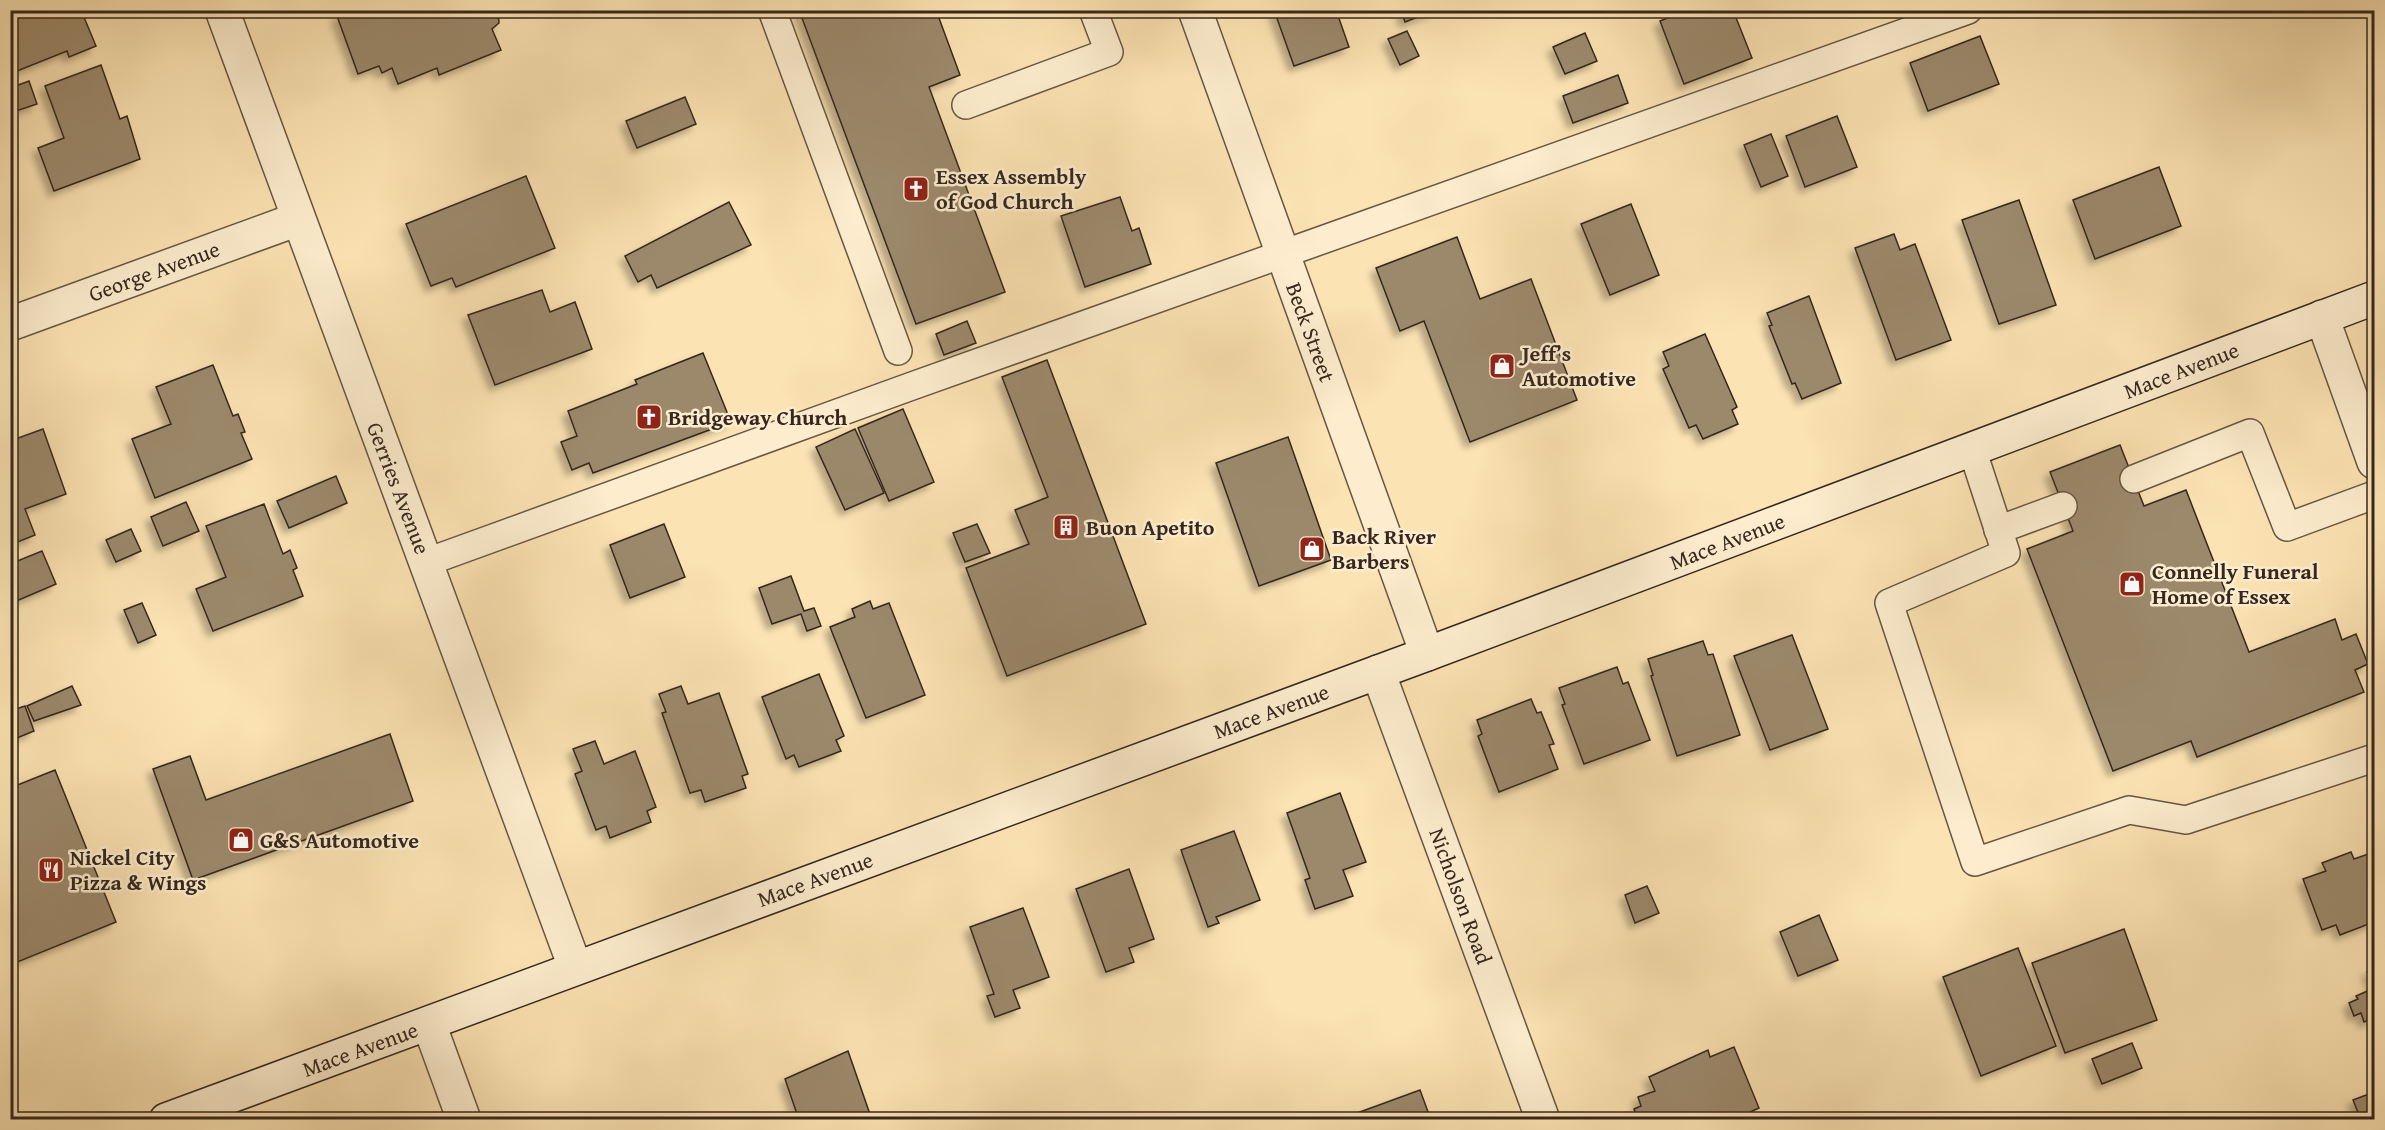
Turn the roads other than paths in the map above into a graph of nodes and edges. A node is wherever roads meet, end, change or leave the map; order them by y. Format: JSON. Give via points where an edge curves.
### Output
{"nodes":[{"id":1,"x":222,"y":10,"type":"edge"},
{"id":2,"x":772,"y":10,"type":"edge"},
{"id":3,"x":1094,"y":10,"type":"edge"},
{"id":4,"x":1195,"y":10,"type":"edge"},
{"id":5,"x":1968,"y":10,"type":"edge"},
{"id":6,"x":966,"y":105,"type":"dead end"},
{"id":7,"x":298,"y":219,"type":"junction"},
{"id":8,"x":1283,"y":254,"type":"junction"},
{"id":9,"x":2374,"y":298,"type":"edge"},
{"id":10,"x":2322,"y":317,"type":"junction"},
{"id":11,"x":10,"y":324,"type":"edge"},
{"id":12,"x":898,"y":351,"type":"dead end"},
{"id":13,"x":1972,"y":449,"type":"junction"},
{"id":14,"x":2374,"y":462,"type":"edge"},
{"id":15,"x":2134,"y":479,"type":"dead end"},
{"id":16,"x":2374,"y":495,"type":"edge"},
{"id":17,"x":2063,"y":506,"type":"dead end"},
{"id":18,"x":1998,"y":530,"type":"junction"},
{"id":19,"x":427,"y":562,"type":"junction"},
{"id":20,"x":1427,"y":654,"type":"junction"},
{"id":21,"x":1378,"y":672,"type":"junction"},
{"id":22,"x":2374,"y":758,"type":"edge"},
{"id":23,"x":575,"y":967,"type":"junction"},
{"id":24,"x":429,"y":1024,"type":"junction"},
{"id":25,"x":166,"y":1119,"type":"edge"},
{"id":26,"x":464,"y":1119,"type":"edge"},
{"id":27,"x":1543,"y":1119,"type":"edge"}],
"edges":[{"from":1,"to":7,"type":"street","name":"Gerries Avenue"},
{"from":2,"to":12,"type":"lane"},
{"from":3,"to":6,"type":"lane","via":[[1109,52]]},
{"from":4,"to":8,"type":"street","name":"Beck Street"},
{"from":5,"to":8,"type":"lane"},
{"from":7,"to":11,"type":"street","name":"George Avenue"},
{"from":7,"to":19,"type":"street","name":"Gerries Avenue"},
{"from":8,"to":19,"type":"lane"},
{"from":8,"to":20,"type":"street","name":"Beck Street"},
{"from":9,"to":10,"type":"street","name":"Mace Avenue"},
{"from":10,"to":13,"type":"street","name":"Mace Avenue"},
{"from":10,"to":14,"type":"street"},
{"from":13,"to":18,"type":"lane"},
{"from":13,"to":20,"type":"street","name":"Mace Avenue"},
{"from":15,"to":16,"type":"lane","via":[[2250,433],[2287,527]]},
{"from":17,"to":18,"type":"lane"},
{"from":18,"to":22,"type":"lane","via":[[2006,553],[1889,603],[1975,862],[2129,810],[2186,820]]},
{"from":19,"to":23,"type":"street","name":"Gerries Avenue"},
{"from":20,"to":21,"type":"street","name":"Mace Avenue"},
{"from":21,"to":23,"type":"street","name":"Mace Avenue"},
{"from":21,"to":27,"type":"street","name":"Nicholson Road"},
{"from":23,"to":24,"type":"street","name":"Mace Avenue"},
{"from":24,"to":25,"type":"street","name":"Mace Avenue"},
{"from":24,"to":26,"type":"street"}]}
